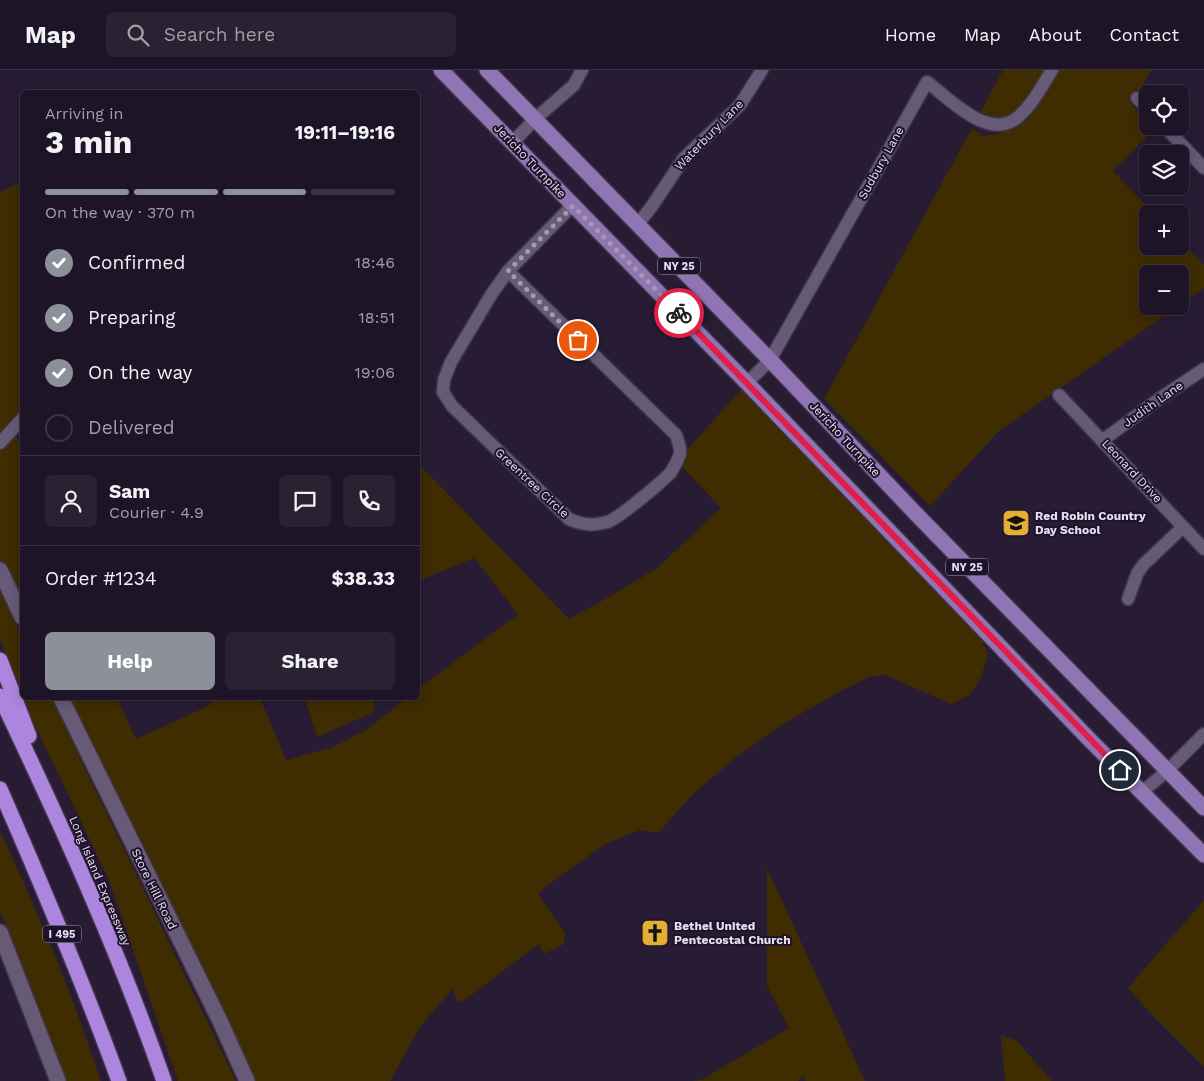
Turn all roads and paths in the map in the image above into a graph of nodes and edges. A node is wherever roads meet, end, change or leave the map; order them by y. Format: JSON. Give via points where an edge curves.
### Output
{"nodes":[{"id":1,"x":441,"y":70,"type":"edge"},
{"id":2,"x":487,"y":70,"type":"edge"},
{"id":3,"x":582,"y":70,"type":"edge"},
{"id":4,"x":762,"y":70,"type":"edge"},
{"id":5,"x":1052,"y":70,"type":"edge"},
{"id":6,"x":535,"y":119,"type":"junction"},
{"id":7,"x":1173,"y":135,"type":"edge"},
{"id":8,"x":512,"y":143,"type":"junction"},
{"id":9,"x":1204,"y":168,"type":"edge"},
{"id":10,"x":573,"y":206,"type":"junction"},
{"id":11,"x":638,"y":224,"type":"junction"},
{"id":12,"x":508,"y":271,"type":"junction"},
{"id":13,"x":770,"y":360,"type":"junction"},
{"id":14,"x":1204,"y":369,"type":"edge"},
{"id":15,"x":747,"y":383,"type":"junction"},
{"id":16,"x":1059,"y":395,"type":"dead end"},
{"id":17,"x":20,"y":421,"type":"edge"},
{"id":18,"x":1103,"y":440,"type":"junction"},
{"id":19,"x":0,"y":443,"type":"edge"},
{"id":20,"x":1183,"y":527,"type":"junction"},
{"id":21,"x":1204,"y":549,"type":"edge"},
{"id":22,"x":0,"y":570,"type":"edge"},
{"id":23,"x":1128,"y":599,"type":"dead end"},
{"id":24,"x":20,"y":613,"type":"edge"},
{"id":25,"x":0,"y":660,"type":"edge"},
{"id":26,"x":0,"y":696,"type":"edge"},
{"id":27,"x":62,"y":700,"type":"edge"},
{"id":28,"x":1204,"y":734,"type":"edge"},
{"id":29,"x":1167,"y":771,"type":"junction"},
{"id":30,"x":0,"y":789,"type":"edge"},
{"id":31,"x":1142,"y":792,"type":"junction"},
{"id":32,"x":1204,"y":808,"type":"edge"},
{"id":33,"x":1204,"y":855,"type":"edge"},
{"id":34,"x":81,"y":873,"type":"junction"},
{"id":35,"x":0,"y":932,"type":"edge"},
{"id":36,"x":58,"y":1081,"type":"edge"},
{"id":37,"x":119,"y":1081,"type":"edge"},
{"id":38,"x":164,"y":1081,"type":"edge"},
{"id":39,"x":246,"y":1081,"type":"edge"}],
"edges":[{"from":1,"to":8,"type":"main road","name":"Jericho Turnpike","number":"NY 25"},
{"from":2,"to":6,"type":"main road","name":"Jericho Turnpike","number":"NY 25"},
{"from":3,"to":6,"type":"street","via":[[574,85]]},
{"from":4,"to":11,"type":"street","name":"Waterbury Lane","via":[[740,105],[684,158]]},
{"from":5,"to":13,"type":"street","name":"Sudbury Lane","via":[[1018,117],[996,126],[977,120],[927,82]]},
{"from":6,"to":8,"type":"street"},
{"from":6,"to":11,"type":"main road","name":"Jericho Turnpike","number":"NY 25"},
{"from":7,"to":9,"type":"street"},
{"from":8,"to":10,"type":"main road","name":"Jericho Turnpike","number":"NY 25"},
{"from":10,"to":12,"type":"street","name":"Greentree Circle"},
{"from":10,"to":15,"type":"main road","name":"Jericho Turnpike","number":"NY 25"},
{"from":11,"to":13,"type":"main road","name":"Jericho Turnpike","number":"NY 25"},
{"from":12,"to":12,"type":"street","name":"Greentree Circle","via":[[451,362],[443,392],[452,406],[569,519],[591,526],[609,522],[671,472],[679,456],[676,436]]},
{"from":13,"to":15,"type":"street","name":"Sudbury Lane"},
{"from":13,"to":29,"type":"main road","name":"Jericho Turnpike","number":"NY 25"},
{"from":14,"to":18,"type":"street","name":"Judith Lane"},
{"from":15,"to":31,"type":"main road","name":"Jericho Turnpike","number":"NY 25"},
{"from":16,"to":18,"type":"street","name":"Leonard Drive"},
{"from":17,"to":19,"type":"street"},
{"from":18,"to":20,"type":"street","name":"Leonard Drive"},
{"from":20,"to":21,"type":"street","name":"Leonard Drive"},
{"from":20,"to":23,"type":"street","via":[[1136,574]]},
{"from":22,"to":24,"type":"main road"},
{"from":25,"to":34,"type":"highway"},
{"from":26,"to":34,"type":"highway","name":"Long Island Expressway"},
{"from":27,"to":39,"type":"main road","name":"Store Hill Road","via":[[220,1021]]},
{"from":28,"to":29,"type":"street"},
{"from":29,"to":31,"type":"street"},
{"from":29,"to":32,"type":"main road","name":"Jericho Turnpike","number":"NY 25"},
{"from":30,"to":37,"type":"highway","number":"I 495","via":[[69,951]]},
{"from":31,"to":33,"type":"main road","name":"Jericho Turnpike","number":"NY 25"},
{"from":34,"to":38,"type":"highway","name":"Long Island Expressway"},
{"from":35,"to":36,"type":"main road"}]}
